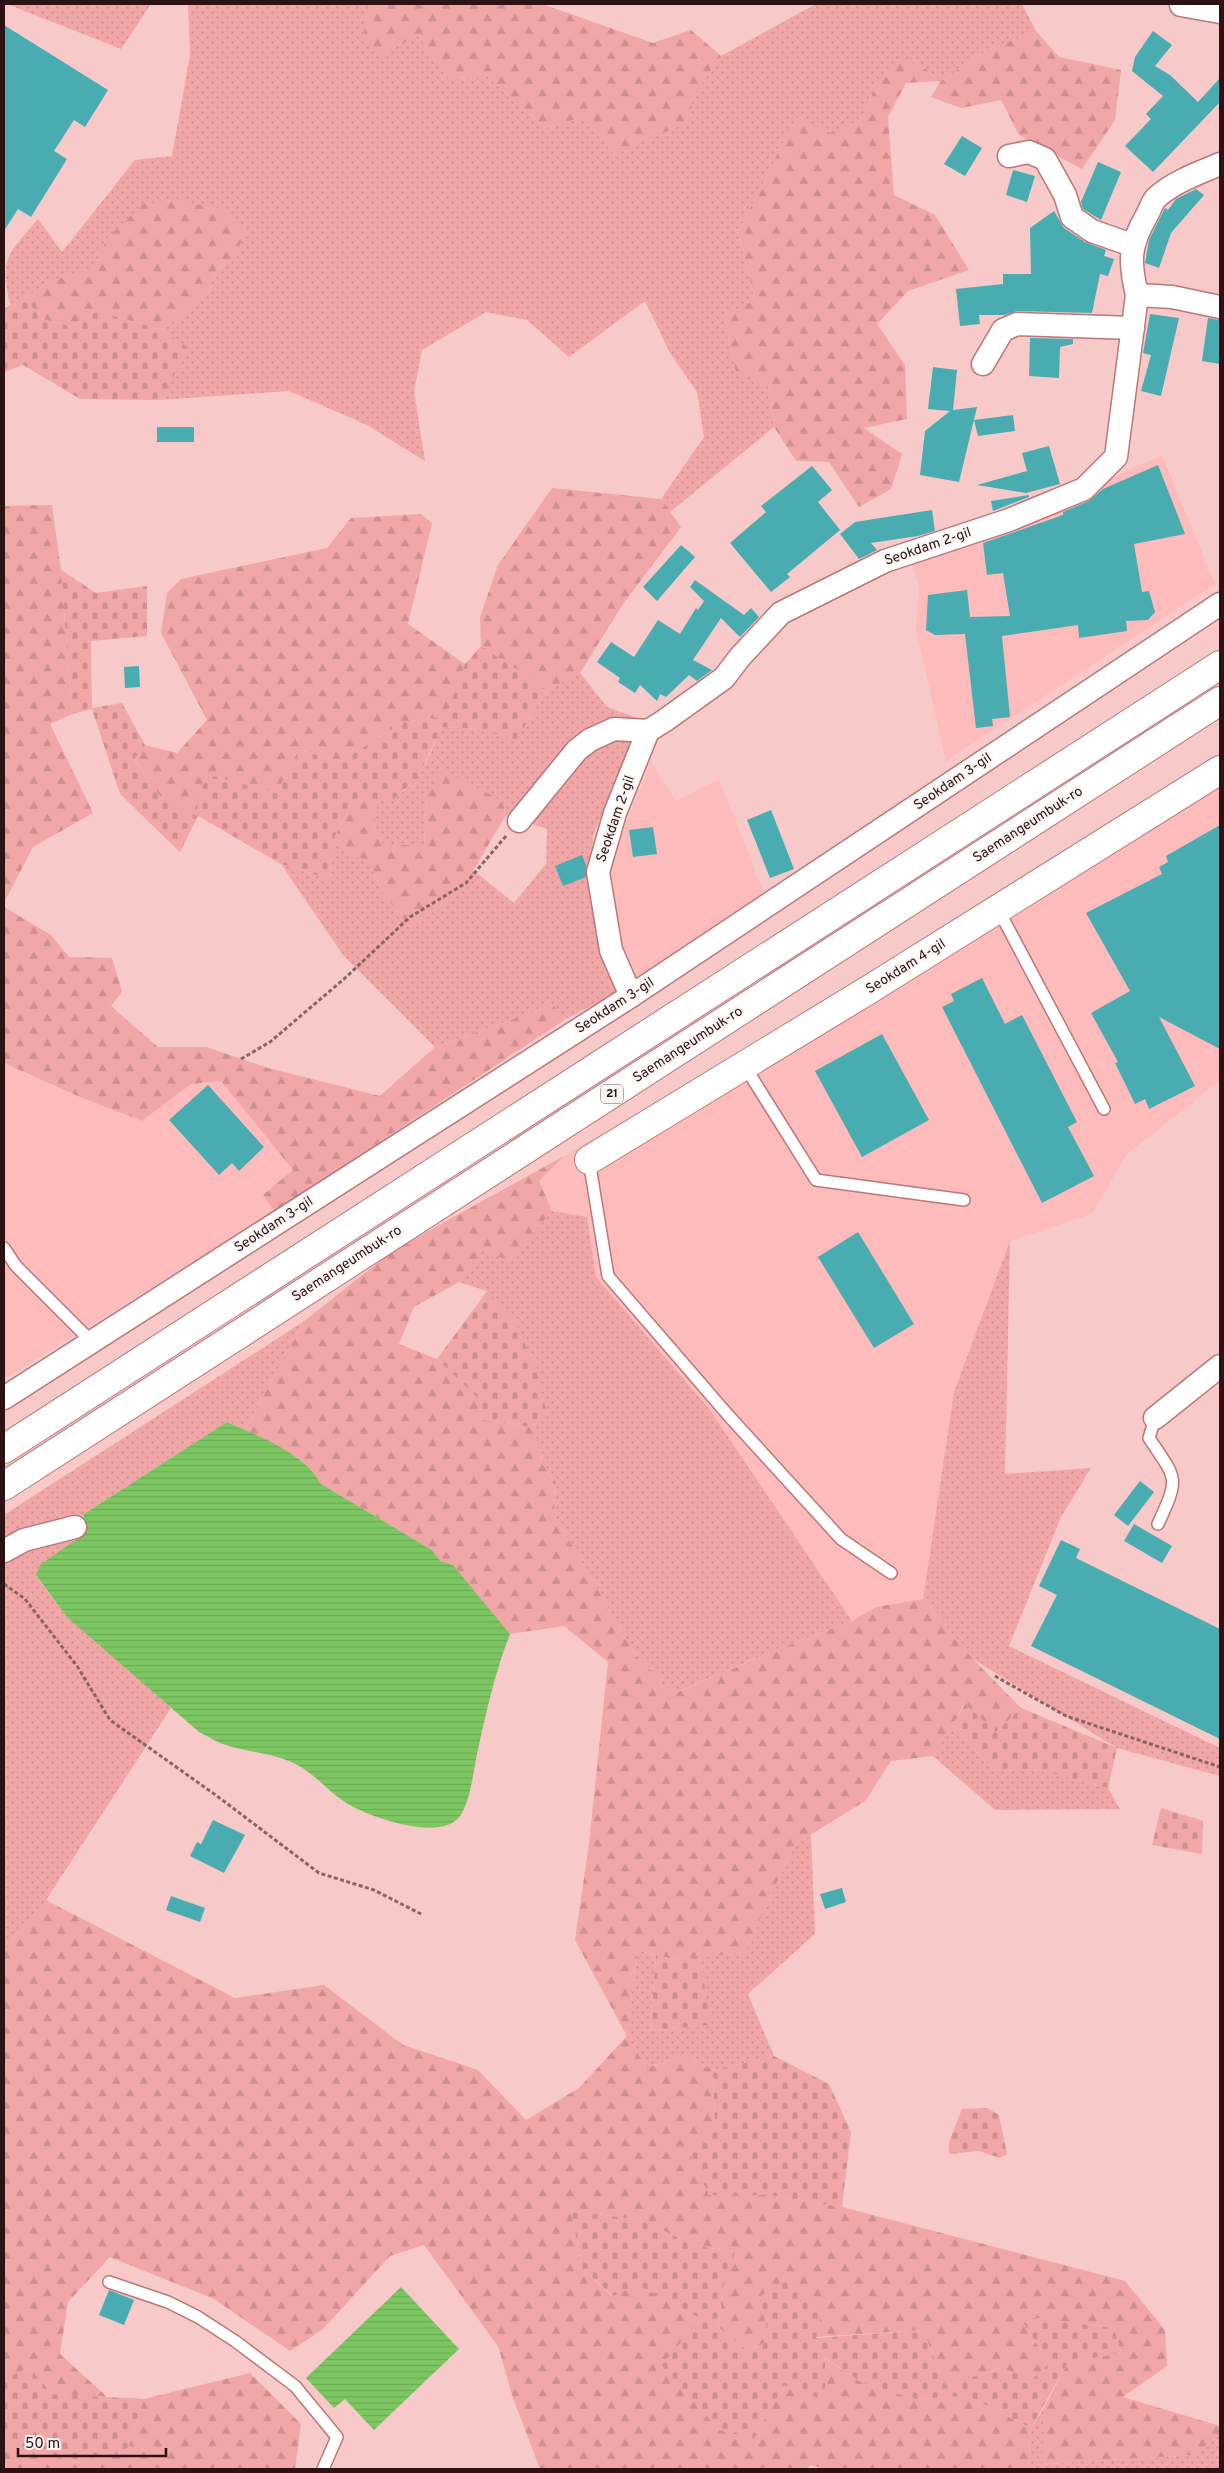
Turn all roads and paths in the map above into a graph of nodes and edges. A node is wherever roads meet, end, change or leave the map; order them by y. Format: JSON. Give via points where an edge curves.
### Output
{"nodes":[{"id":1,"x":1181,"y":5,"type":"edge"},
{"id":2,"x":1220,"y":12,"type":"edge"},
{"id":3,"x":1009,"y":156,"type":"dead end"},
{"id":4,"x":1220,"y":164,"type":"edge"},
{"id":5,"x":1132,"y":245,"type":"junction"},
{"id":6,"x":1137,"y":295,"type":"junction"},
{"id":7,"x":1220,"y":307,"type":"edge"},
{"id":8,"x":1133,"y":328,"type":"junction"},
{"id":9,"x":983,"y":364,"type":"dead end"},
{"id":10,"x":1220,"y":604,"type":"edge"},
{"id":11,"x":1220,"y":665,"type":"edge"},
{"id":12,"x":1220,"y":701,"type":"edge"},
{"id":13,"x":648,"y":730,"type":"junction"},
{"id":14,"x":1220,"y":770,"type":"edge"},
{"id":15,"x":519,"y":821,"type":"joint"},
{"id":16,"x":998,"y":909,"type":"junction"},
{"id":17,"x":631,"y":996,"type":"junction"},
{"id":18,"x":240,"y":1059,"type":"dead end"},
{"id":19,"x":744,"y":1065,"type":"junction"},
{"id":20,"x":1104,"y":1109,"type":"dead end"},
{"id":21,"x":589,"y":1160,"type":"joint"},
{"id":22,"x":964,"y":1200,"type":"dead end"},
{"id":23,"x":4,"y":1248,"type":"edge"},
{"id":24,"x":92,"y":1342,"type":"junction"},
{"id":25,"x":1220,"y":1366,"type":"edge"},
{"id":26,"x":4,"y":1398,"type":"edge"},
{"id":27,"x":1155,"y":1418,"type":"joint"},
{"id":28,"x":4,"y":1449,"type":"edge"},
{"id":29,"x":4,"y":1486,"type":"edge"},
{"id":30,"x":1158,"y":1524,"type":"dead end"},
{"id":31,"x":75,"y":1527,"type":"dead end"},
{"id":32,"x":4,"y":1552,"type":"edge"},
{"id":33,"x":891,"y":1573,"type":"dead end"},
{"id":34,"x":4,"y":1584,"type":"edge"},
{"id":35,"x":995,"y":1676,"type":"dead end"},
{"id":36,"x":1220,"y":1767,"type":"edge"},
{"id":37,"x":420,"y":1914,"type":"dead end"},
{"id":38,"x":109,"y":2282,"type":"dead end"},
{"id":39,"x":323,"y":2469,"type":"edge"}],
"edges":[{"from":1,"to":2,"type":"street"},
{"from":3,"to":5,"type":"street","via":[[1029,152],[1045,159],[1065,195],[1072,217],[1092,231]]},
{"from":4,"to":5,"type":"street","name":"Seokdam 2-gil","via":[[1186,178],[1156,199]]},
{"from":5,"to":6,"type":"street","name":"Seokdam 2-gil","via":[[1132,274]]},
{"from":6,"to":7,"type":"street","via":[[1172,297]]},
{"from":6,"to":8,"type":"street","name":"Seokdam 2-gil"},
{"from":8,"to":9,"type":"street","via":[[1017,324],[1003,330]]},
{"from":8,"to":13,"type":"street","name":"Seokdam 2-gil","via":[[1116,457],[1084,489],[1009,520],[884,561],[781,613],[724,678]]},
{"from":10,"to":17,"type":"street","name":"Seokdam 3-gil"},
{"from":11,"to":28,"type":"main road","number":"21"},
{"from":12,"to":29,"type":"main road","name":"Saemangeumbuk-ro","number":"21"},
{"from":13,"to":15,"type":"street","via":[[614,728],[590,740],[577,750]]},
{"from":13,"to":17,"type":"street","name":"Seokdam 2-gil","via":[[615,813],[598,872],[611,950]]},
{"from":14,"to":16,"type":"main road","name":"Seokdam 4-gil"},
{"from":15,"to":18,"type":"path","via":[[466,883],[410,917],[270,1042]]},
{"from":16,"to":19,"type":"main road","name":"Seokdam 4-gil"},
{"from":16,"to":20,"type":"lane"},
{"from":17,"to":24,"type":"street","name":"Seokdam 3-gil"},
{"from":19,"to":21,"type":"main road","name":"Seokdam 4-gil"},
{"from":19,"to":22,"type":"lane","via":[[816,1180]]},
{"from":21,"to":33,"type":"lane","via":[[608,1276],[841,1539]]},
{"from":23,"to":24,"type":"lane","via":[[16,1266]]},
{"from":24,"to":26,"type":"street","name":"Seokdam 3-gil"},
{"from":25,"to":27,"type":"street"},
{"from":27,"to":30,"type":"lane","via":[[1149,1438],[1173,1473],[1173,1491]]},
{"from":31,"to":32,"type":"street","via":[[24,1540]]},
{"from":34,"to":37,"type":"path","via":[[25,1599],[77,1666],[110,1720],[320,1873],[374,1890]]},
{"from":35,"to":36,"type":"path","via":[[1066,1716]]},
{"from":38,"to":39,"type":"lane","via":[[168,2302],[198,2317],[295,2386],[337,2437]]}]}
